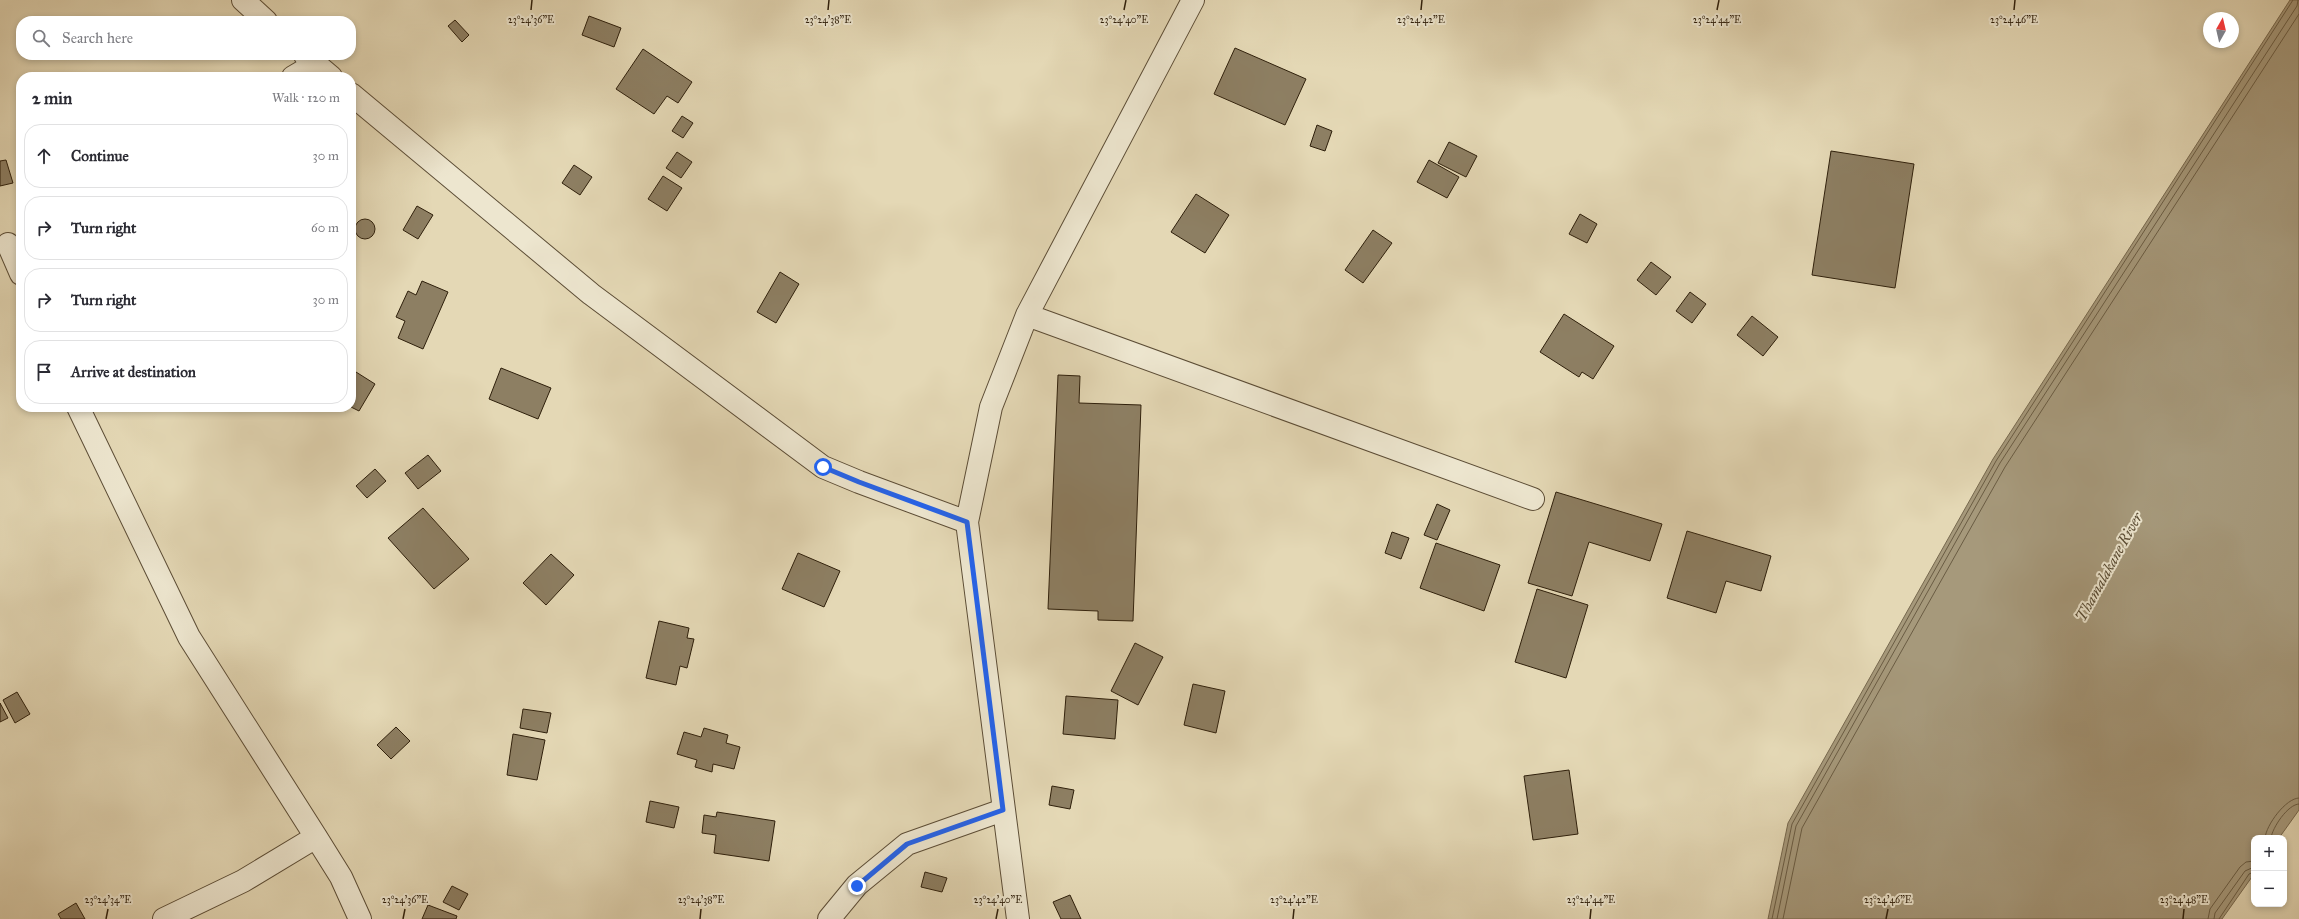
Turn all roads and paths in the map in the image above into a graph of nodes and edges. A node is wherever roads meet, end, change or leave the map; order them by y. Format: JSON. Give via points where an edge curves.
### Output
{"nodes":[{"id":1,"x":243,"y":0,"type":"edge"},
{"id":2,"x":1193,"y":0,"type":"edge"},
{"id":3,"x":261,"y":16,"type":"edge"},
{"id":4,"x":317,"y":65,"type":"edge"},
{"id":5,"x":303,"y":72,"type":"edge"},
{"id":6,"x":356,"y":98,"type":"edge"},
{"id":7,"x":10,"y":243,"type":"edge"},
{"id":8,"x":16,"y":260,"type":"edge"},
{"id":9,"x":1027,"y":315,"type":"junction"},
{"id":10,"x":80,"y":412,"type":"edge"},
{"id":11,"x":1533,"y":499,"type":"dead end"},
{"id":12,"x":967,"y":522,"type":"junction"},
{"id":13,"x":1003,"y":810,"type":"junction"},
{"id":14,"x":316,"y":837,"type":"junction"},
{"id":15,"x":164,"y":919,"type":"edge"},
{"id":16,"x":360,"y":919,"type":"edge"},
{"id":17,"x":829,"y":919,"type":"edge"},
{"id":18,"x":1018,"y":919,"type":"edge"}],
"edges":[{"from":1,"to":3,"type":"street"},
{"from":2,"to":9,"type":"street"},
{"from":4,"to":5,"type":"street"},
{"from":6,"to":12,"type":"street","via":[[591,294],[823,467]]},
{"from":7,"to":8,"type":"street"},
{"from":9,"to":11,"type":"street"},
{"from":9,"to":12,"type":"street","via":[[991,407]]},
{"from":10,"to":14,"type":"street","via":[[189,637]]},
{"from":12,"to":13,"type":"street"},
{"from":13,"to":17,"type":"street","via":[[907,844],[857,886]]},
{"from":13,"to":18,"type":"street"},
{"from":14,"to":15,"type":"street","via":[[243,881]]},
{"from":14,"to":16,"type":"street","via":[[341,877]]}]}
